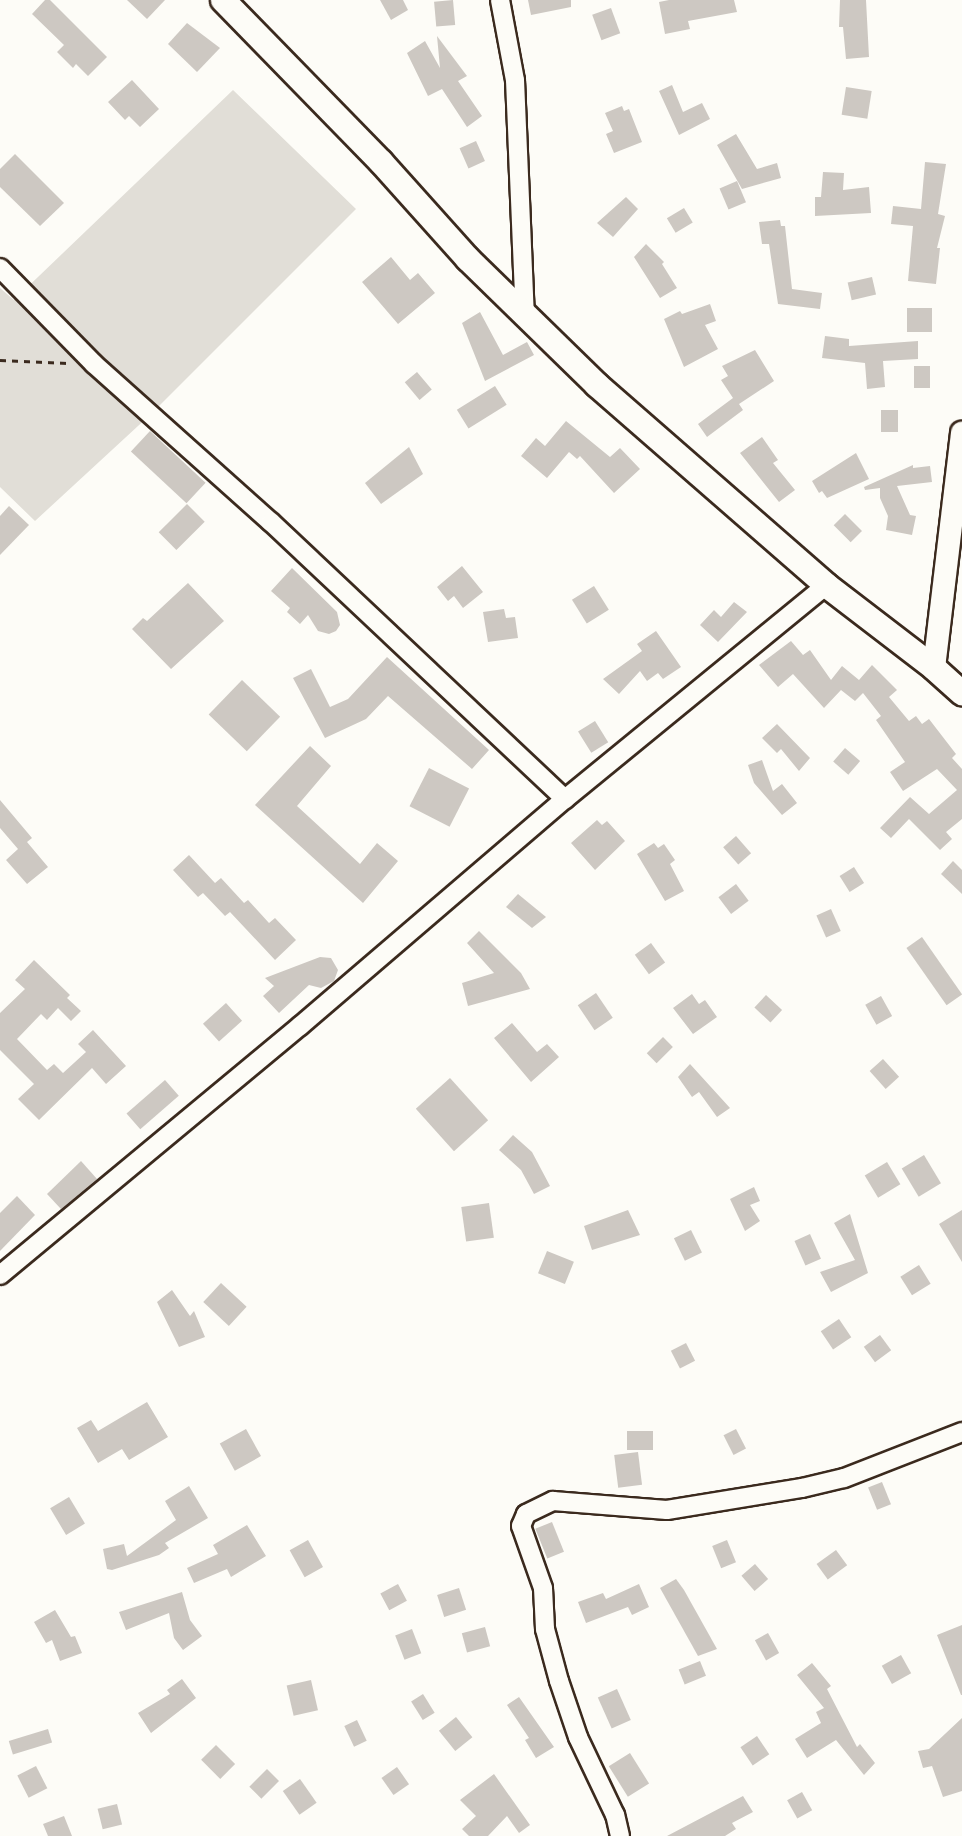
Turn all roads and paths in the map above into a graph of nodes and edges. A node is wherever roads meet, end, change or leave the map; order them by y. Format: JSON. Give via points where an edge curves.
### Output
{"nodes":[{"id":1,"x":223,"y":0,"type":"edge"},
{"id":2,"x":500,"y":0,"type":"edge"},
{"id":3,"x":0,"y":268,"type":"edge"},
{"id":4,"x":525,"y":317,"type":"junction"},
{"id":5,"x":0,"y":360,"type":"edge"},
{"id":6,"x":94,"y":364,"type":"junction"},
{"id":7,"x":962,"y":433,"type":"edge"},
{"id":8,"x":826,"y":585,"type":"junction"},
{"id":9,"x":934,"y":668,"type":"junction"},
{"id":10,"x":962,"y":693,"type":"edge"},
{"id":11,"x":565,"y":799,"type":"junction"},
{"id":12,"x":0,"y":1275,"type":"edge"},
{"id":13,"x":962,"y":1432,"type":"edge"},
{"id":14,"x":620,"y":1836,"type":"edge"}],
"edges":[{"from":1,"to":4,"type":"main road"},
{"from":2,"to":4,"type":"street","via":[[515,80]]},
{"from":3,"to":6,"type":"street"},
{"from":4,"to":8,"type":"main road"},
{"from":5,"to":6,"type":"path"},
{"from":6,"to":11,"type":"street","via":[[271,522]]},
{"from":7,"to":9,"type":"street"},
{"from":8,"to":9,"type":"main road"},
{"from":8,"to":11,"type":"street"},
{"from":9,"to":10,"type":"main road"},
{"from":11,"to":12,"type":"street"},
{"from":13,"to":14,"type":"street","via":[[844,1478],[802,1488],[667,1510],[553,1501],[526,1514],[521,1526],[543,1588],[545,1629],[559,1681]]}]}
